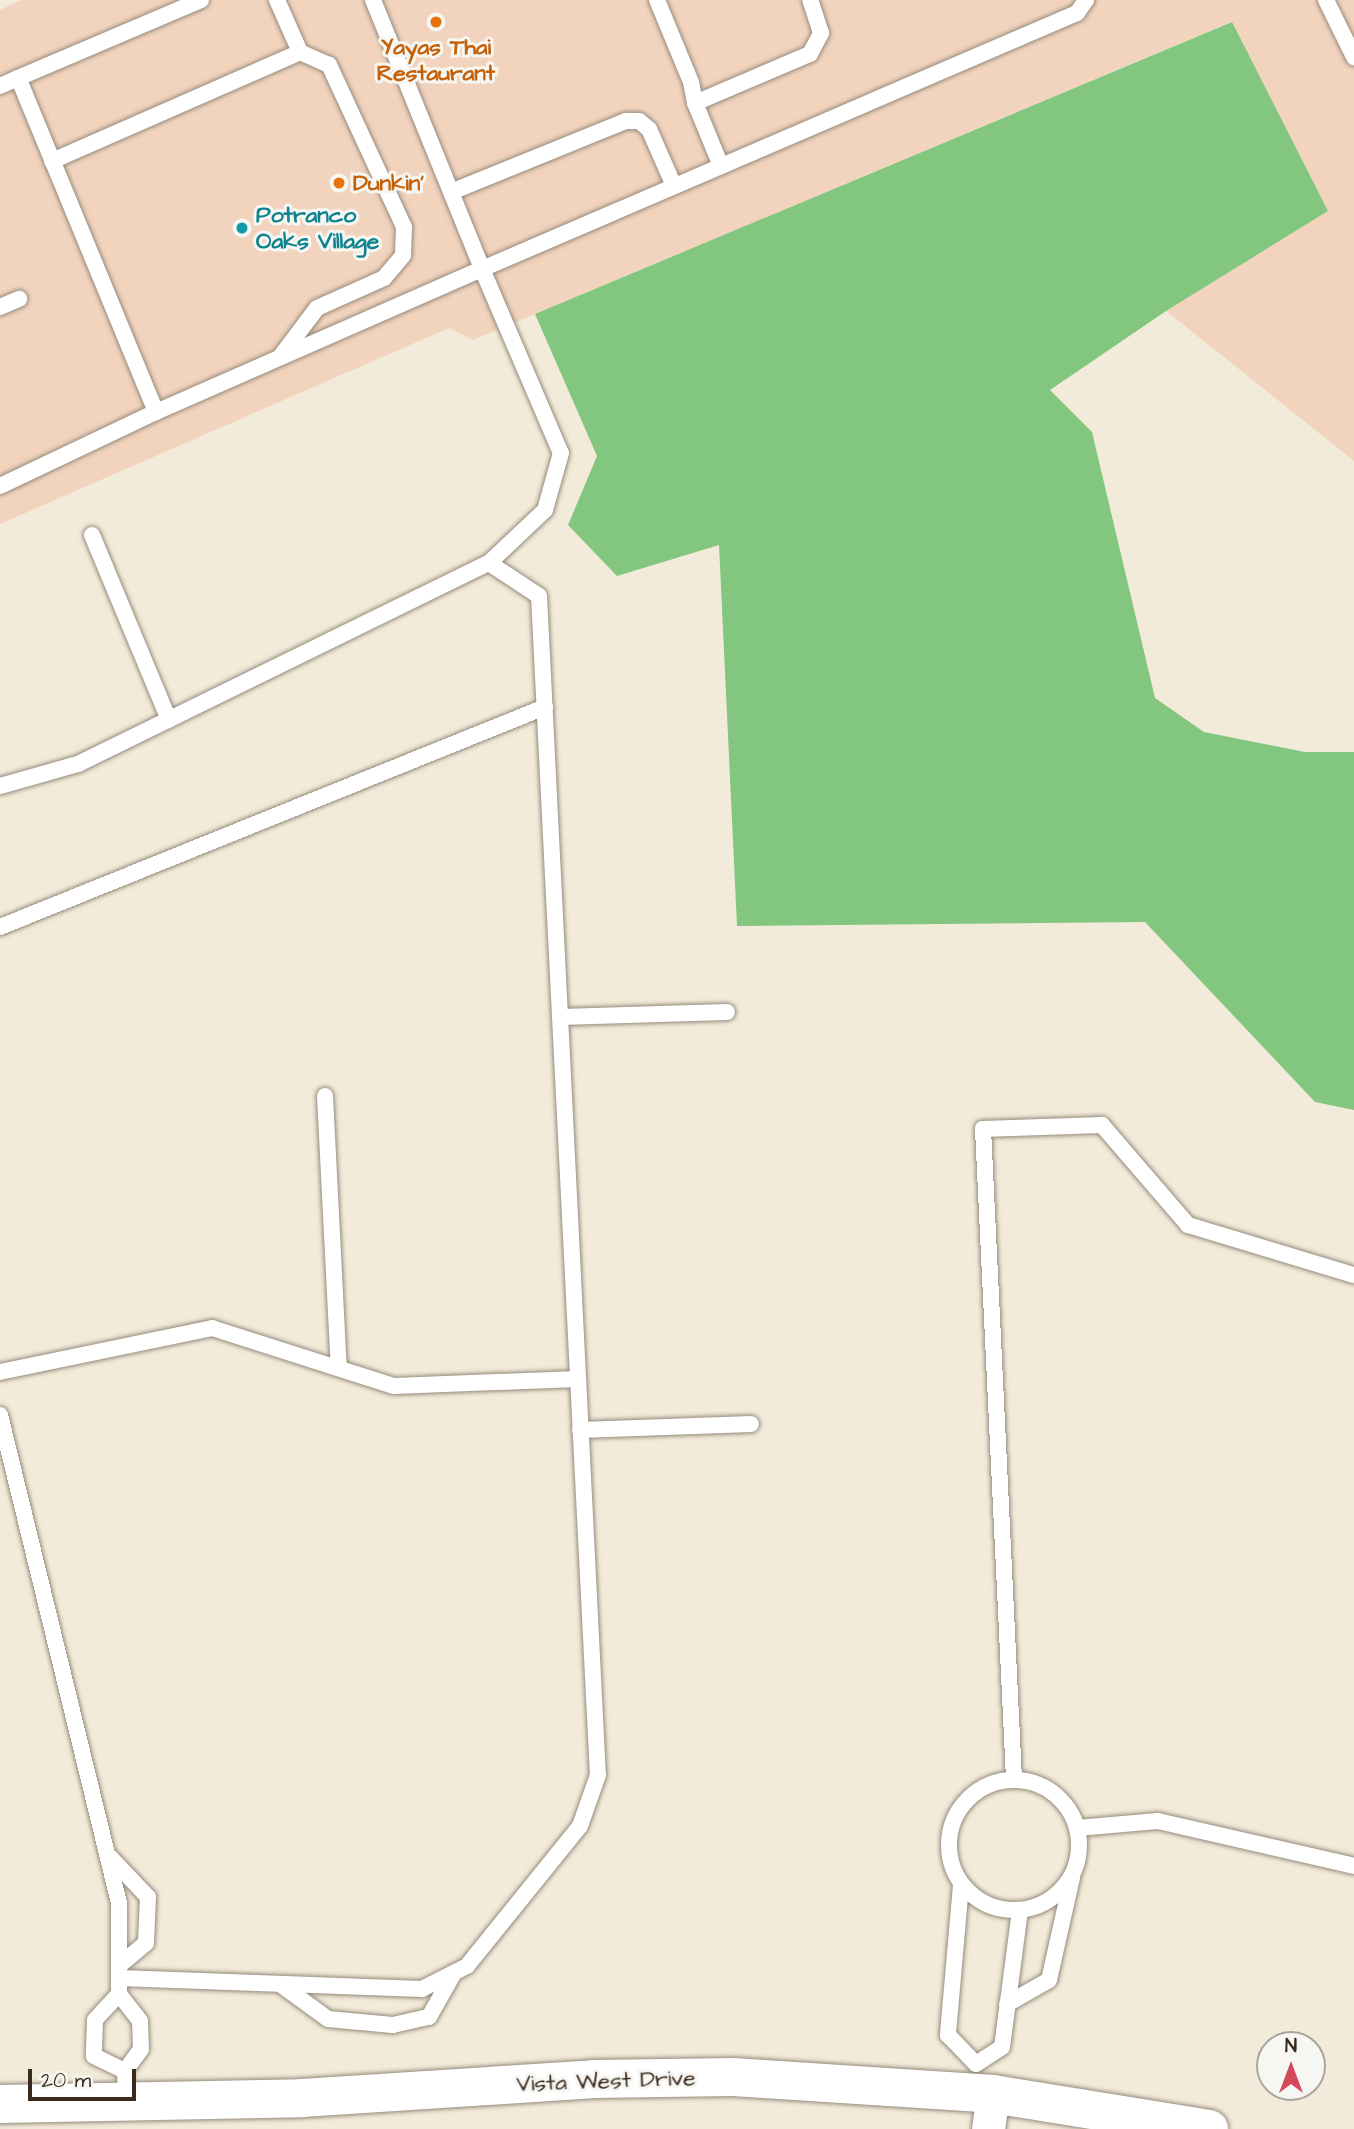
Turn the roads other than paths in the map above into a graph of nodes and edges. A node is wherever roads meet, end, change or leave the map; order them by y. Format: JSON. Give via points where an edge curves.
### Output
{"nodes":[{"id":1,"x":201,"y":0,"type":"edge"},
{"id":2,"x":277,"y":0,"type":"edge"},
{"id":3,"x":373,"y":0,"type":"edge"},
{"id":4,"x":657,"y":0,"type":"edge"},
{"id":5,"x":810,"y":0,"type":"edge"},
{"id":6,"x":1086,"y":0,"type":"edge"},
{"id":7,"x":1326,"y":0,"type":"edge"},
{"id":8,"x":300,"y":52,"type":"junction"},
{"id":9,"x":1354,"y":57,"type":"edge"},
{"id":10,"x":18,"y":78,"type":"junction"},
{"id":11,"x":0,"y":86,"type":"edge"},
{"id":12,"x":695,"y":103,"type":"junction"},
{"id":13,"x":52,"y":160,"type":"junction"},
{"id":14,"x":721,"y":166,"type":"junction"},
{"id":15,"x":674,"y":186,"type":"junction"},
{"id":16,"x":451,"y":192,"type":"junction"},
{"id":17,"x":482,"y":269,"type":"junction"},
{"id":18,"x":19,"y":299,"type":"dead end"},
{"id":19,"x":0,"y":307,"type":"edge"},
{"id":20,"x":279,"y":358,"type":"junction"},
{"id":21,"x":156,"y":412,"type":"junction"},
{"id":22,"x":0,"y":486,"type":"edge"},
{"id":23,"x":92,"y":535,"type":"dead end"},
{"id":24,"x":489,"y":563,"type":"junction"},
{"id":25,"x":545,"y":707,"type":"junction"},
{"id":26,"x":169,"y":720,"type":"junction"},
{"id":27,"x":0,"y":786,"type":"edge"},
{"id":28,"x":0,"y":927,"type":"edge"},
{"id":29,"x":727,"y":1012,"type":"dead end"},
{"id":30,"x":560,"y":1017,"type":"junction"},
{"id":31,"x":325,"y":1096,"type":"dead end"},
{"id":32,"x":1354,"y":1275,"type":"edge"},
{"id":33,"x":339,"y":1368,"type":"junction"},
{"id":34,"x":0,"y":1372,"type":"edge"},
{"id":35,"x":578,"y":1379,"type":"junction"},
{"id":36,"x":0,"y":1415,"type":"edge"},
{"id":37,"x":751,"y":1424,"type":"dead end"},
{"id":38,"x":580,"y":1430,"type":"junction"},
{"id":39,"x":6,"y":1465,"type":"edge"},
{"id":40,"x":1014,"y":1779,"type":"junction"},
{"id":41,"x":1077,"y":1828,"type":"junction"},
{"id":42,"x":109,"y":1856,"type":"junction"},
{"id":43,"x":1354,"y":1866,"type":"edge"},
{"id":44,"x":1073,"y":1872,"type":"junction"},
{"id":45,"x":961,"y":1885,"type":"junction"},
{"id":46,"x":1020,"y":1910,"type":"junction"},
{"id":47,"x":454,"y":1973,"type":"junction"},
{"id":48,"x":118,"y":1979,"type":"junction"},
{"id":49,"x":280,"y":1984,"type":"junction"},
{"id":50,"x":1007,"y":2004,"type":"junction"},
{"id":51,"x":986,"y":2096,"type":"edge"},
{"id":52,"x":126,"y":2101,"type":"edge"},
{"id":53,"x":0,"y":2104,"type":"edge"},
{"id":54,"x":1209,"y":2129,"type":"edge"}],
"edges":[{"from":1,"to":10,"type":"lane"},
{"from":2,"to":8,"type":"lane"},
{"from":3,"to":16,"type":"lane"},
{"from":4,"to":12,"type":"lane","via":[[691,82]]},
{"from":5,"to":12,"type":"lane","via":[[821,33],[810,54]]},
{"from":6,"to":14,"type":"lane","via":[[1077,13]]},
{"from":7,"to":9,"type":"lane"},
{"from":8,"to":13,"type":"lane"},
{"from":8,"to":20,"type":"lane","via":[[330,65],[404,227],[403,256],[384,278],[317,308]]},
{"from":10,"to":11,"type":"lane"},
{"from":10,"to":13,"type":"lane"},
{"from":12,"to":14,"type":"lane"},
{"from":13,"to":21,"type":"lane"},
{"from":14,"to":15,"type":"lane"},
{"from":15,"to":16,"type":"lane","via":[[649,129],[639,121],[626,121]]},
{"from":15,"to":17,"type":"lane"},
{"from":16,"to":17,"type":"lane"},
{"from":17,"to":20,"type":"lane"},
{"from":17,"to":24,"type":"lane","via":[[561,453],[545,510]]},
{"from":18,"to":19,"type":"lane"},
{"from":20,"to":21,"type":"lane"},
{"from":21,"to":22,"type":"lane"},
{"from":23,"to":26,"type":"lane"},
{"from":24,"to":25,"type":"lane","via":[[539,596]]},
{"from":24,"to":26,"type":"lane"},
{"from":25,"to":28,"type":"lane"},
{"from":25,"to":30,"type":"lane"},
{"from":26,"to":27,"type":"lane","via":[[78,764]]},
{"from":29,"to":30,"type":"lane"},
{"from":30,"to":35,"type":"lane"},
{"from":31,"to":33,"type":"lane"},
{"from":32,"to":40,"type":"lane","via":[[1188,1225],[1102,1125],[983,1129]]},
{"from":33,"to":34,"type":"lane","via":[[212,1328]]},
{"from":33,"to":35,"type":"lane","via":[[394,1386]]},
{"from":35,"to":38,"type":"lane"},
{"from":36,"to":39,"type":"lane"},
{"from":37,"to":38,"type":"lane"},
{"from":38,"to":47,"type":"lane","via":[[598,1775],[580,1826],[467,1966]]},
{"from":39,"to":42,"type":"lane"},
{"from":40,"to":41,"type":"lane","via":[[1053,1793],[1068,1808]]},
{"from":40,"to":45,"type":"lane","via":[[975,1792],[960,1807],[948,1846]]},
{"from":41,"to":43,"type":"lane","via":[[1158,1821]]},
{"from":41,"to":44,"type":"lane","via":[[1079,1850]]},
{"from":42,"to":48,"type":"lane","via":[[119,1903]]},
{"from":42,"to":48,"type":"lane","via":[[148,1897],[146,1943]]},
{"from":44,"to":46,"type":"lane","via":[[1060,1891],[1042,1904]]},
{"from":44,"to":50,"type":"lane","via":[[1048,1979]]},
{"from":45,"to":46,"type":"lane","via":[[997,1908]]},
{"from":45,"to":51,"type":"lane","via":[[947,2035]]},
{"from":46,"to":50,"type":"lane"},
{"from":47,"to":49,"type":"lane","via":[[422,1989]]},
{"from":47,"to":49,"type":"lane","via":[[429,2017],[393,2025],[328,2019]]},
{"from":48,"to":49,"type":"lane"},
{"from":48,"to":52,"type":"lane","via":[[140,2021],[141,2049]]},
{"from":48,"to":52,"type":"lane","via":[[95,2020],[94,2056]]},
{"from":50,"to":51,"type":"lane","via":[[1002,2047]]},
{"from":51,"to":52,"type":"street","name":"Vista West Drive","via":[[733,2077],[594,2079],[302,2098]]},
{"from":51,"to":54,"type":"street","name":"Vista West Drive"},
{"from":52,"to":53,"type":"street","name":"Vista West Drive"}]}
